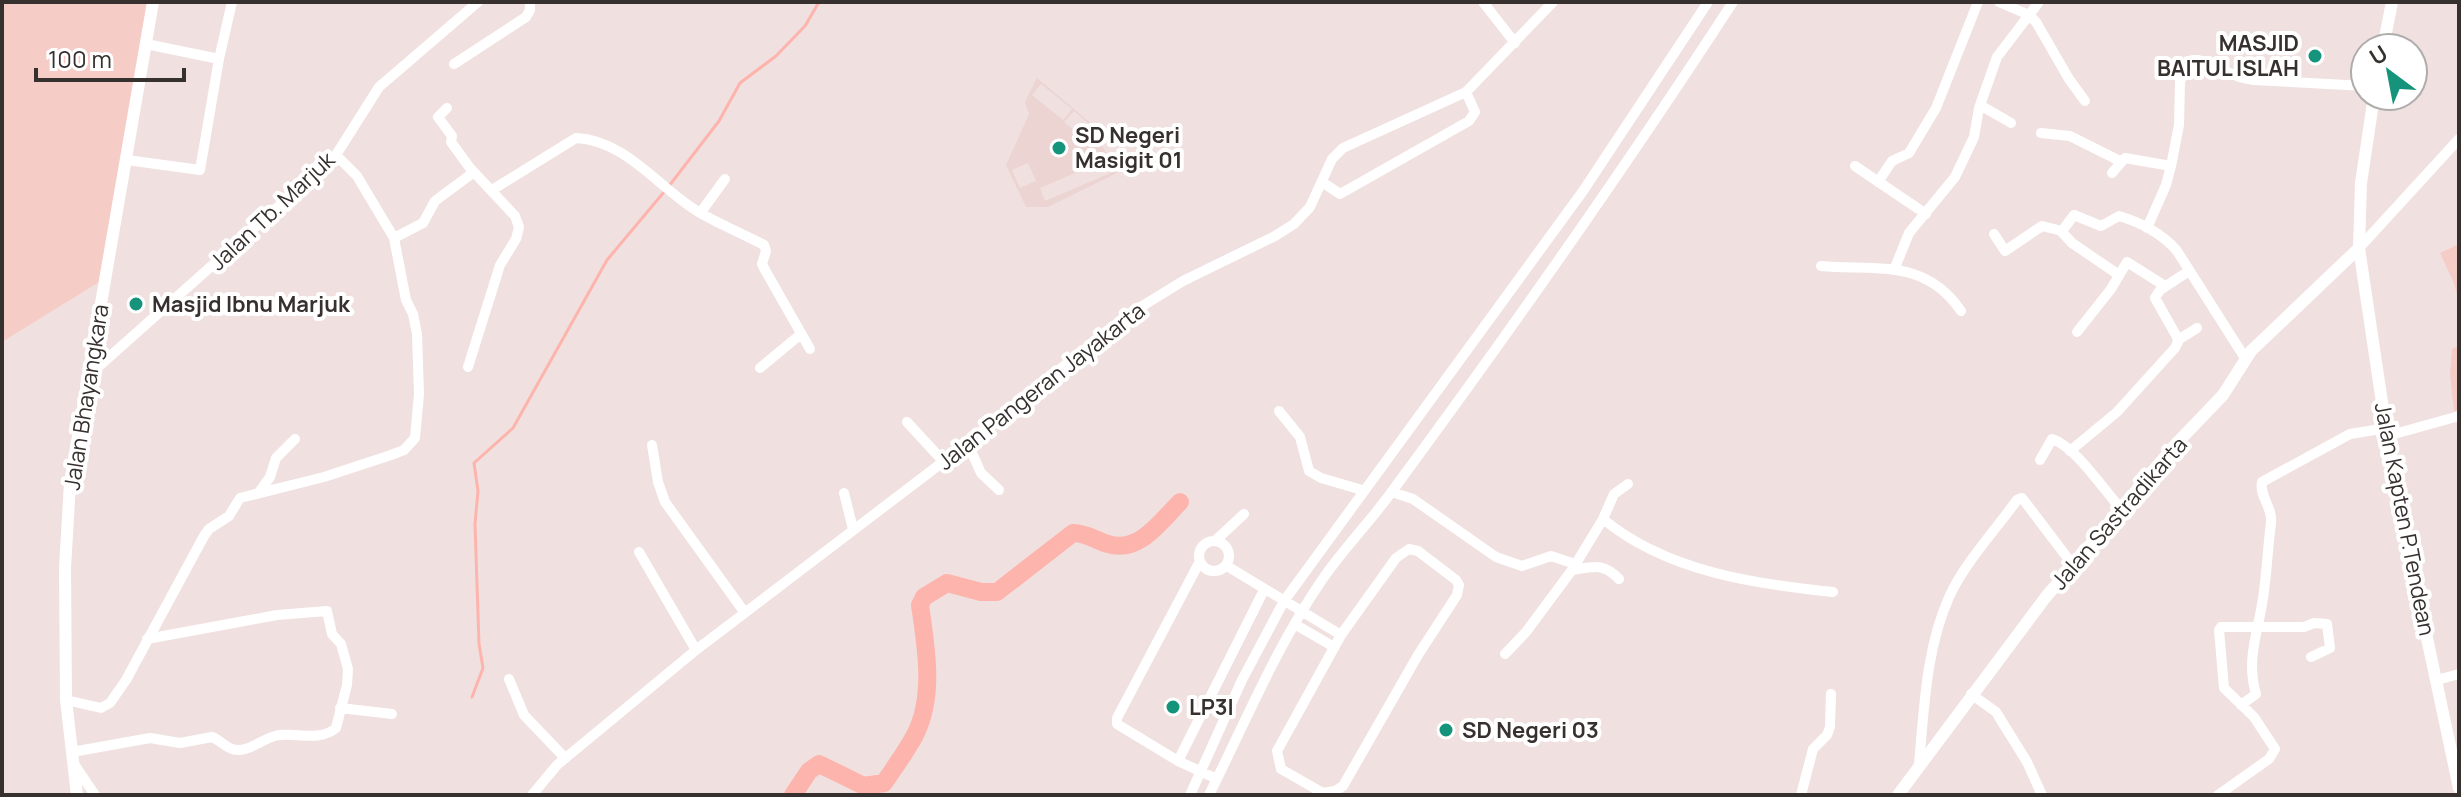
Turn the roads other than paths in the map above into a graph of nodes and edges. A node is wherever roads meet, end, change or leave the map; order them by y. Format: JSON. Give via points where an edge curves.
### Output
{"nodes":[{"id":1,"x":153,"y":2,"type":"edge"},
{"id":2,"x":232,"y":2,"type":"edge"},
{"id":3,"x":478,"y":2,"type":"edge"},
{"id":4,"x":530,"y":2,"type":"edge"},
{"id":5,"x":1483,"y":2,"type":"edge"},
{"id":6,"x":1553,"y":2,"type":"edge"},
{"id":7,"x":1708,"y":2,"type":"edge"},
{"id":8,"x":1733,"y":2,"type":"edge"},
{"id":9,"x":1978,"y":2,"type":"edge"},
{"id":10,"x":1999,"y":2,"type":"edge"},
{"id":11,"x":2039,"y":2,"type":"edge"},
{"id":12,"x":2392,"y":2,"type":"edge"},
{"id":13,"x":2029,"y":15,"type":"junction"},
{"id":14,"x":2386,"y":32,"type":"edge"},
{"id":15,"x":1515,"y":43,"type":"junction"},
{"id":16,"x":146,"y":44,"type":"junction"},
{"id":17,"x":219,"y":59,"type":"junction"},
{"id":18,"x":454,"y":64,"type":"dead end"},
{"id":19,"x":2349,"y":85,"type":"edge"},
{"id":20,"x":1466,"y":92,"type":"junction"},
{"id":21,"x":2085,"y":101,"type":"dead end"},
{"id":22,"x":1980,"y":105,"type":"junction"},
{"id":23,"x":447,"y":108,"type":"dead end"},
{"id":24,"x":2372,"y":112,"type":"edge"},
{"id":25,"x":2011,"y":123,"type":"dead end"},
{"id":26,"x":2041,"y":133,"type":"dead end"},
{"id":27,"x":2459,"y":139,"type":"edge"},
{"id":28,"x":336,"y":155,"type":"junction"},
{"id":29,"x":127,"y":160,"type":"junction"},
{"id":30,"x":2120,"y":161,"type":"junction"},
{"id":31,"x":1855,"y":166,"type":"dead end"},
{"id":32,"x":2171,"y":166,"type":"junction"},
{"id":33,"x":474,"y":172,"type":"junction"},
{"id":34,"x":2112,"y":173,"type":"dead end"},
{"id":35,"x":725,"y":179,"type":"dead end"},
{"id":36,"x":1322,"y":182,"type":"junction"},
{"id":37,"x":1878,"y":182,"type":"junction"},
{"id":38,"x":1585,"y":188,"type":"junction"},
{"id":39,"x":492,"y":190,"type":"junction"},
{"id":40,"x":1605,"y":195,"type":"junction"},
{"id":41,"x":701,"y":212,"type":"junction"},
{"id":42,"x":1926,"y":214,"type":"junction"},
{"id":43,"x":2147,"y":228,"type":"junction"},
{"id":44,"x":2061,"y":231,"type":"junction"},
{"id":45,"x":1994,"y":234,"type":"dead end"},
{"id":46,"x":394,"y":238,"type":"junction"},
{"id":47,"x":2359,"y":248,"type":"junction"},
{"id":48,"x":1821,"y":266,"type":"dead end"},
{"id":49,"x":1894,"y":270,"type":"junction"},
{"id":50,"x":2189,"y":271,"type":"junction"},
{"id":51,"x":2119,"y":275,"type":"junction"},
{"id":52,"x":2165,"y":286,"type":"junction"},
{"id":53,"x":1961,"y":311,"type":"dead end"},
{"id":54,"x":2197,"y":328,"type":"dead end"},
{"id":55,"x":2077,"y":332,"type":"dead end"},
{"id":56,"x":801,"y":334,"type":"junction"},
{"id":57,"x":2178,"y":340,"type":"junction"},
{"id":58,"x":810,"y":349,"type":"dead end"},
{"id":59,"x":2245,"y":358,"type":"junction"},
{"id":60,"x":468,"y":367,"type":"dead end"},
{"id":61,"x":760,"y":368,"type":"dead end"},
{"id":62,"x":88,"y":376,"type":"junction"},
{"id":63,"x":1279,"y":411,"type":"dead end"},
{"id":64,"x":2459,"y":416,"type":"edge"},
{"id":65,"x":907,"y":422,"type":"dead end"},
{"id":66,"x":2387,"y":432,"type":"junction"},
{"id":67,"x":295,"y":439,"type":"dead end"},
{"id":68,"x":967,"y":442,"type":"junction"},
{"id":69,"x":652,"y":445,"type":"dead end"},
{"id":70,"x":2070,"y":451,"type":"junction"},
{"id":71,"x":2040,"y":460,"type":"dead end"},
{"id":72,"x":943,"y":461,"type":"junction"},
{"id":73,"x":1628,"y":484,"type":"dead end"},
{"id":74,"x":999,"y":490,"type":"dead end"},
{"id":75,"x":1362,"y":490,"type":"junction"},
{"id":76,"x":260,"y":491,"type":"junction"},
{"id":77,"x":1392,"y":492,"type":"junction"},
{"id":78,"x":844,"y":493,"type":"dead end"},
{"id":79,"x":2121,"y":509,"type":"junction"},
{"id":80,"x":1244,"y":514,"type":"dead end"},
{"id":81,"x":1603,"y":519,"type":"junction"},
{"id":82,"x":853,"y":529,"type":"junction"},
{"id":83,"x":1216,"y":540,"type":"junction"},
{"id":84,"x":639,"y":552,"type":"dead end"},
{"id":85,"x":1199,"y":563,"type":"junction"},
{"id":86,"x":2073,"y":565,"type":"junction"},
{"id":87,"x":1227,"y":566,"type":"junction"},
{"id":88,"x":1573,"y":567,"type":"junction"},
{"id":89,"x":1619,"y":579,"type":"dead end"},
{"id":90,"x":1264,"y":590,"type":"junction"},
{"id":91,"x":1833,"y":592,"type":"dead end"},
{"id":92,"x":1284,"y":601,"type":"junction"},
{"id":93,"x":1303,"y":612,"type":"junction"},
{"id":94,"x":745,"y":613,"type":"junction"},
{"id":95,"x":1296,"y":625,"type":"junction"},
{"id":96,"x":2257,"y":629,"type":"junction"},
{"id":97,"x":1341,"y":635,"type":"junction"},
{"id":98,"x":147,"y":639,"type":"junction"},
{"id":99,"x":1334,"y":647,"type":"junction"},
{"id":100,"x":696,"y":650,"type":"junction"},
{"id":101,"x":1505,"y":654,"type":"dead end"},
{"id":102,"x":2311,"y":657,"type":"dead end"},
{"id":103,"x":2459,"y":674,"type":"edge"},
{"id":104,"x":509,"y":679,"type":"dead end"},
{"id":105,"x":2437,"y":680,"type":"junction"},
{"id":106,"x":1831,"y":694,"type":"dead end"},
{"id":107,"x":1971,"y":694,"type":"junction"},
{"id":108,"x":66,"y":700,"type":"junction"},
{"id":109,"x":2241,"y":705,"type":"junction"},
{"id":110,"x":340,"y":708,"type":"junction"},
{"id":111,"x":392,"y":714,"type":"dead end"},
{"id":112,"x":1207,"y":757,"type":"junction"},
{"id":113,"x":73,"y":758,"type":"junction"},
{"id":114,"x":565,"y":758,"type":"junction"},
{"id":115,"x":1178,"y":761,"type":"junction"},
{"id":116,"x":1919,"y":765,"type":"junction"},
{"id":117,"x":1223,"y":766,"type":"junction"},
{"id":118,"x":1201,"y":772,"type":"junction"},
{"id":119,"x":1217,"y":779,"type":"junction"},
{"id":120,"x":2459,"y":788,"type":"edge"},
{"id":121,"x":1907,"y":790,"type":"edge"},
{"id":122,"x":77,"y":795,"type":"edge"},
{"id":123,"x":95,"y":795,"type":"edge"},
{"id":124,"x":532,"y":795,"type":"edge"},
{"id":125,"x":1190,"y":795,"type":"edge"},
{"id":126,"x":1209,"y":795,"type":"edge"},
{"id":127,"x":1801,"y":795,"type":"edge"},
{"id":128,"x":1898,"y":795,"type":"edge"},
{"id":129,"x":2042,"y":795,"type":"edge"},
{"id":130,"x":2218,"y":795,"type":"edge"}],
"edges":[{"from":1,"to":16,"type":"street","name":"Jalan Bhayangkara"},
{"from":2,"to":17,"type":"street"},
{"from":3,"to":28,"type":"street","name":"Jalan Tb. Marjuk","via":[[379,87]]},
{"from":4,"to":18,"type":"street","via":[[526,17]]},
{"from":5,"to":15,"type":"street"},
{"from":6,"to":15,"type":"street","name":"Jalan Pangeran Jayakarta"},
{"from":7,"to":38,"type":"street"},
{"from":8,"to":40,"type":"street"},
{"from":9,"to":37,"type":"street","via":[[1936,108],[1909,153],[1892,161]]},
{"from":10,"to":13,"type":"street"},
{"from":11,"to":13,"type":"street"},
{"from":12,"to":14,"type":"street"},
{"from":13,"to":21,"type":"street"},
{"from":13,"to":22,"type":"street","via":[[1997,57]]},
{"from":15,"to":20,"type":"street","name":"Jalan Pangeran Jayakarta"},
{"from":16,"to":17,"type":"street"},
{"from":16,"to":29,"type":"street","name":"Jalan Bhayangkara"},
{"from":17,"to":29,"type":"street","via":[[202,169]]},
{"from":19,"to":32,"type":"street","via":[[2254,80],[2192,60],[2180,81]]},
{"from":20,"to":36,"type":"street","name":"Jalan Pangeran Jayakarta","via":[[1343,148]]},
{"from":20,"to":36,"type":"street","via":[[1475,112],[1469,121],[1340,194]]},
{"from":22,"to":25,"type":"street"},
{"from":22,"to":42,"type":"street","via":[[1974,137],[1955,177]]},
{"from":23,"to":33,"type":"street","via":[[438,117]]},
{"from":24,"to":47,"type":"street","name":"Jalan Kapten P.Tendean","via":[[2361,183]]},
{"from":26,"to":30,"type":"street","via":[[2070,136]]},
{"from":27,"to":47,"type":"street"},
{"from":28,"to":46,"type":"street","via":[[357,176]]},
{"from":28,"to":62,"type":"street","name":"Jalan Tb. Marjuk"},
{"from":29,"to":62,"type":"street","name":"Jalan Bhayangkara"},
{"from":30,"to":32,"type":"street","via":[[2131,158]]},
{"from":30,"to":34,"type":"street"},
{"from":31,"to":37,"type":"street"},
{"from":32,"to":43,"type":"street"},
{"from":33,"to":39,"type":"street"},
{"from":33,"to":46,"type":"street","via":[[435,201],[423,223]]},
{"from":35,"to":41,"type":"street"},
{"from":36,"to":68,"type":"street","name":"Jalan Pangeran Jayakarta","via":[[1294,224],[1131,313]]},
{"from":37,"to":42,"type":"street"},
{"from":38,"to":40,"type":"street"},
{"from":38,"to":75,"type":"street"},
{"from":39,"to":41,"type":"street","via":[[576,138],[587,138],[628,157]]},
{"from":39,"to":60,"type":"street","via":[[519,227],[500,265]]},
{"from":40,"to":77,"type":"street"},
{"from":41,"to":56,"type":"street","via":[[766,247],[762,264]]},
{"from":42,"to":49,"type":"street","via":[[1909,233]]},
{"from":43,"to":44,"type":"street","via":[[2119,216],[2101,226],[2074,215]]},
{"from":43,"to":50,"type":"street","via":[[2169,241]]},
{"from":44,"to":45,"type":"street","via":[[2042,226],[2005,251]]},
{"from":44,"to":51,"type":"street"},
{"from":46,"to":76,"type":"street","via":[[417,334],[415,438],[391,455]]},
{"from":47,"to":59,"type":"street","name":"Jalan Sastradikarta"},
{"from":47,"to":66,"type":"street","name":"Jalan Kapten P.Tendean"},
{"from":48,"to":49,"type":"street"},
{"from":49,"to":53,"type":"street","via":[[1939,285]]},
{"from":50,"to":52,"type":"street"},
{"from":50,"to":59,"type":"street"},
{"from":51,"to":52,"type":"street","via":[[2129,262]]},
{"from":51,"to":55,"type":"street"},
{"from":52,"to":57,"type":"street","via":[[2155,301]]},
{"from":54,"to":57,"type":"street"},
{"from":56,"to":58,"type":"street"},
{"from":56,"to":61,"type":"street"},
{"from":57,"to":70,"type":"street","via":[[2117,412]]},
{"from":59,"to":79,"type":"street","name":"Jalan Sastradikarta","via":[[2223,395]]},
{"from":62,"to":108,"type":"street","name":"Jalan Bhayangkara","via":[[70,483]]},
{"from":63,"to":75,"type":"street","via":[[1300,437],[1309,471]]},
{"from":64,"to":66,"type":"street"},
{"from":65,"to":72,"type":"street"},
{"from":66,"to":96,"type":"street","via":[[2350,434],[2262,482],[2272,517]]},
{"from":66,"to":105,"type":"street","name":"Jalan Kapten P.Tendean"},
{"from":67,"to":76,"type":"street","via":[[276,458]]},
{"from":68,"to":72,"type":"street","name":"Jalan Pangeran Jayakarta"},
{"from":68,"to":74,"type":"street","via":[[979,469]]},
{"from":69,"to":94,"type":"street","via":[[665,502]]},
{"from":70,"to":71,"type":"street","via":[[2052,439]]},
{"from":70,"to":79,"type":"street"},
{"from":72,"to":82,"type":"street","name":"Jalan Pangeran Jayakarta"},
{"from":73,"to":81,"type":"street","via":[[1614,494]]},
{"from":75,"to":92,"type":"street"},
{"from":76,"to":98,"type":"street","via":[[240,498],[229,516],[209,529]]},
{"from":77,"to":88,"type":"street","via":[[1413,499],[1511,564],[1522,566],[1551,556]]},
{"from":77,"to":93,"type":"street","via":[[1322,579]]},
{"from":78,"to":82,"type":"street"},
{"from":79,"to":86,"type":"street","name":"Jalan Sastradikarta"},
{"from":80,"to":83,"type":"street"},
{"from":81,"to":88,"type":"street"},
{"from":81,"to":91,"type":"street","via":[[1620,534],[1696,568]]},
{"from":82,"to":94,"type":"street","name":"Jalan Pangeran Jayakarta"},
{"from":83,"to":85,"type":"street","via":[[1205,543]]},
{"from":83,"to":87,"type":"street","via":[[1226,545]]},
{"from":84,"to":100,"type":"street"},
{"from":85,"to":87,"type":"street","via":[[1207,571]]},
{"from":85,"to":115,"type":"street","via":[[1117,718],[1122,729]]},
{"from":86,"to":107,"type":"street","name":"Jalan Sastradikarta"},
{"from":86,"to":116,"type":"street","via":[[2022,498],[2017,500],[1956,584],[1941,617]]},
{"from":87,"to":90,"type":"street"},
{"from":88,"to":89,"type":"street","via":[[1594,565]]},
{"from":88,"to":101,"type":"street"},
{"from":90,"to":92,"type":"street"},
{"from":90,"to":115,"type":"street"},
{"from":92,"to":93,"type":"street"},
{"from":92,"to":112,"type":"street"},
{"from":93,"to":95,"type":"street"},
{"from":93,"to":97,"type":"street"},
{"from":94,"to":100,"type":"street","name":"Jalan Pangeran Jayakarta"},
{"from":95,"to":99,"type":"street"},
{"from":95,"to":117,"type":"street"},
{"from":96,"to":102,"type":"street","via":[[2327,624],[2330,648]]},
{"from":96,"to":109,"type":"street","via":[[2251,651],[2256,696]]},
{"from":96,"to":109,"type":"street","via":[[2219,630],[2223,685]]},
{"from":97,"to":99,"type":"street"},
{"from":97,"to":99,"type":"street","via":[[1403,552],[1418,551],[1459,585],[1455,601],[1343,786],[1323,793],[1281,769],[1277,756]]},
{"from":98,"to":108,"type":"street","via":[[110,703],[101,708]]},
{"from":98,"to":110,"type":"street","via":[[326,611],[346,656],[347,685]]},
{"from":100,"to":114,"type":"street","name":"Jalan Pangeran Jayakarta"},
{"from":103,"to":105,"type":"street"},
{"from":104,"to":114,"type":"street","via":[[524,715]]},
{"from":105,"to":120,"type":"street","name":"Jalan Kapten P.Tendean"},
{"from":106,"to":127,"type":"street","via":[[1830,727],[1813,749]]},
{"from":107,"to":116,"type":"street","name":"Jalan Sastradikarta"},
{"from":107,"to":129,"type":"street","via":[[1996,712]]},
{"from":108,"to":113,"type":"street","name":"Jalan Bhayangkara"},
{"from":109,"to":130,"type":"street","via":[[2267,734],[2275,752]]},
{"from":110,"to":111,"type":"street"},
{"from":110,"to":113,"type":"street","via":[[333,731],[297,738],[277,735],[239,750],[212,737],[180,743],[150,738]]},
{"from":112,"to":117,"type":"street"},
{"from":112,"to":118,"type":"street"},
{"from":113,"to":122,"type":"street","name":"Jalan Bhayangkara"},
{"from":113,"to":123,"type":"street"},
{"from":114,"to":124,"type":"street","name":"Jalan Pangeran Jayakarta"},
{"from":115,"to":118,"type":"street"},
{"from":116,"to":121,"type":"street","name":"Jalan Sastradikarta"},
{"from":117,"to":119,"type":"street"},
{"from":118,"to":119,"type":"street"},
{"from":118,"to":125,"type":"street"},
{"from":119,"to":126,"type":"street"},
{"from":121,"to":128,"type":"street","name":"Jalan Sastradikarta"}]}
